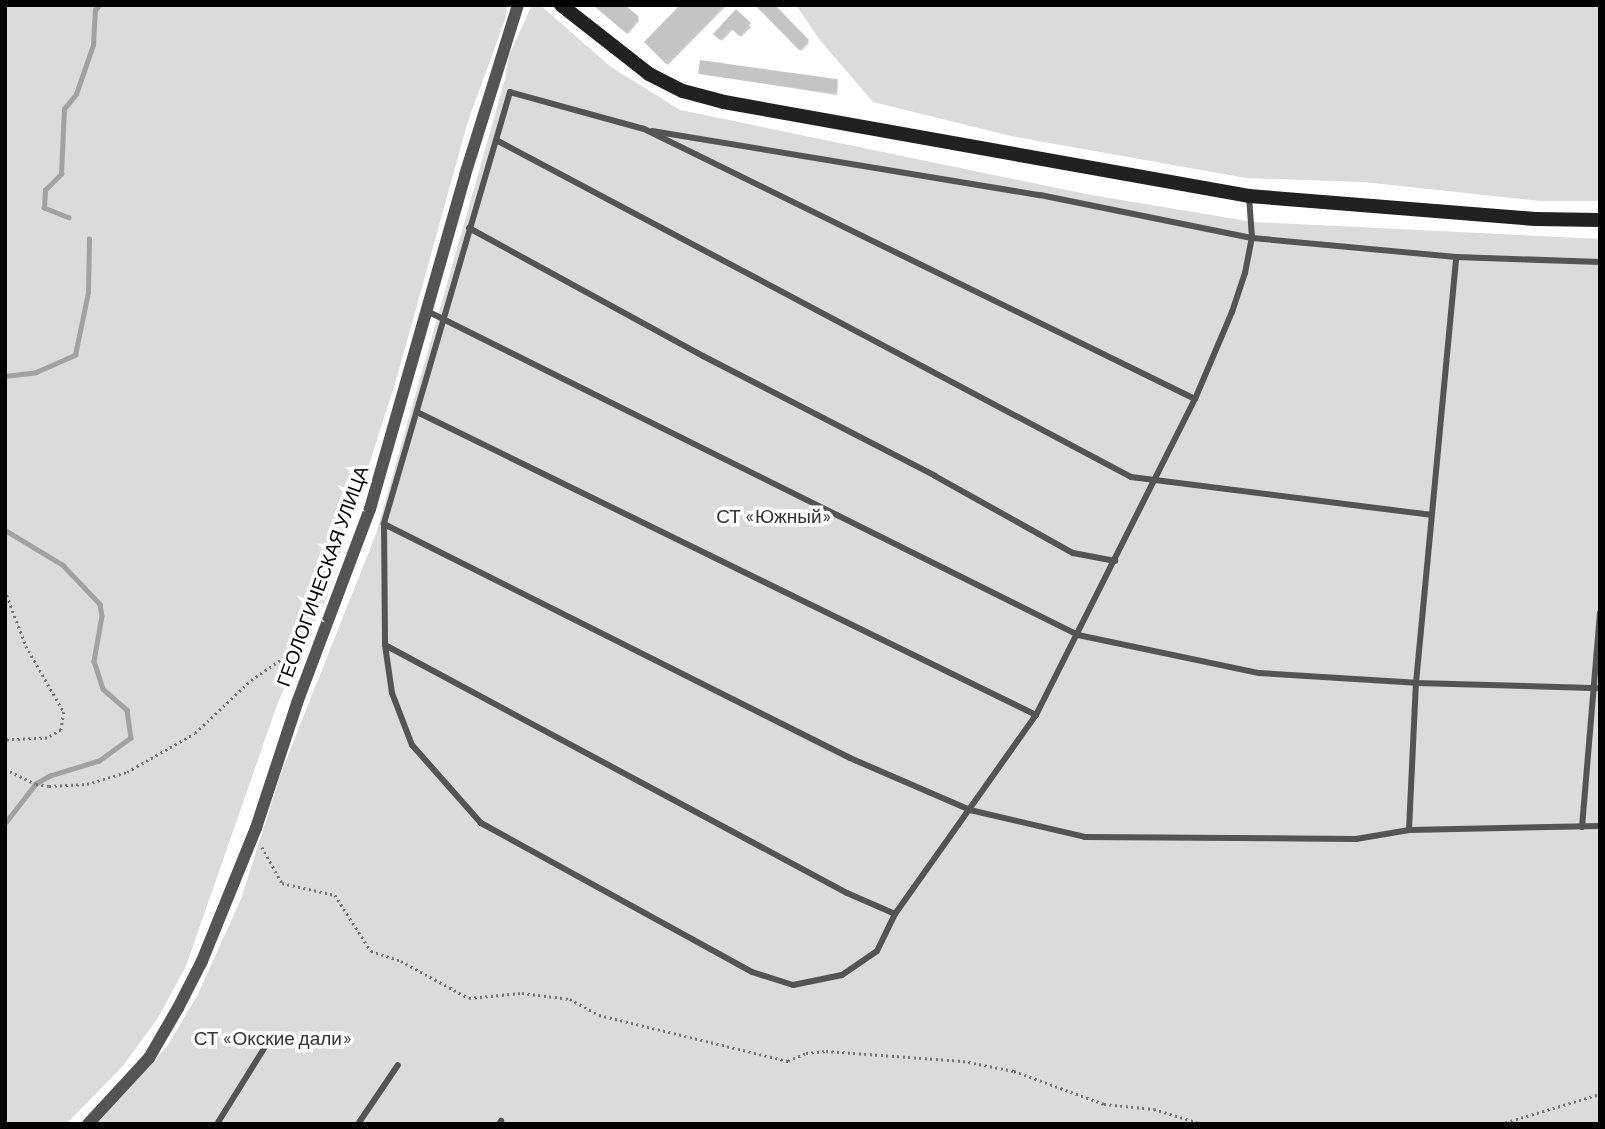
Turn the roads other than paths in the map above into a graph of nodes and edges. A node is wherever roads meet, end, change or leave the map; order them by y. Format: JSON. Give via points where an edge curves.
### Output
{"nodes":[{"id":1,"x":518,"y":5,"type":"edge"},
{"id":2,"x":561,"y":5,"type":"edge"},
{"id":3,"x":643,"y":129,"type":"junction"},
{"id":4,"x":498,"y":141,"type":"junction"},
{"id":5,"x":1249,"y":196,"type":"junction"},
{"id":6,"x":1600,"y":220,"type":"edge"},
{"id":7,"x":469,"y":228,"type":"junction"},
{"id":8,"x":1252,"y":238,"type":"junction"},
{"id":9,"x":1456,"y":257,"type":"junction"},
{"id":10,"x":1600,"y":262,"type":"edge"},
{"id":11,"x":427,"y":311,"type":"junction"},
{"id":12,"x":445,"y":320,"type":"junction"},
{"id":13,"x":1195,"y":399,"type":"junction"},
{"id":14,"x":417,"y":412,"type":"junction"},
{"id":15,"x":1154,"y":482,"type":"junction"},
{"id":16,"x":1431,"y":514,"type":"junction"},
{"id":17,"x":384,"y":524,"type":"junction"},
{"id":18,"x":1115,"y":561,"type":"junction"},
{"id":19,"x":1600,"y":613,"type":"edge"},
{"id":20,"x":1078,"y":635,"type":"junction"},
{"id":21,"x":385,"y":645,"type":"junction"},
{"id":22,"x":1416,"y":683,"type":"junction"},
{"id":23,"x":1596,"y":688,"type":"edge"},
{"id":24,"x":1036,"y":715,"type":"junction"},
{"id":25,"x":970,"y":810,"type":"junction"},
{"id":26,"x":1600,"y":826,"type":"edge"},
{"id":27,"x":1582,"y":827,"type":"junction"},
{"id":28,"x":1409,"y":831,"type":"junction"},
{"id":29,"x":895,"y":914,"type":"junction"},
{"id":30,"x":265,"y":1047,"type":"dead end"},
{"id":31,"x":398,"y":1065,"type":"dead end"},
{"id":32,"x":88,"y":1124,"type":"edge"},
{"id":33,"x":217,"y":1124,"type":"edge"},
{"id":34,"x":358,"y":1124,"type":"edge"}],
"edges":[{"from":1,"to":11,"type":"street","name":"ГЕОЛОГИЧЕСКАЯ УЛИЦА","via":[[489,90]]},
{"from":2,"to":5,"type":"street","via":[[649,74],[683,91],[724,103]]},
{"from":3,"to":4,"type":"lane","via":[[510,92]]},
{"from":3,"to":8,"type":"lane","via":[[1040,195]]},
{"from":3,"to":13,"type":"lane"},
{"from":4,"to":7,"type":"lane"},
{"from":4,"to":15,"type":"lane","via":[[1131,477]]},
{"from":5,"to":6,"type":"street"},
{"from":5,"to":8,"type":"lane"},
{"from":7,"to":12,"type":"lane"},
{"from":7,"to":18,"type":"lane","via":[[1073,553]]},
{"from":8,"to":9,"type":"lane"},
{"from":8,"to":13,"type":"lane","via":[[1232,312]]},
{"from":9,"to":10,"type":"lane"},
{"from":9,"to":16,"type":"lane"},
{"from":11,"to":12,"type":"lane"},
{"from":11,"to":32,"type":"street","name":"ГЕОЛОГИЧЕСКАЯ УЛИЦА","via":[[370,509],[256,828],[202,961],[149,1058]]},
{"from":12,"to":14,"type":"lane"},
{"from":12,"to":20,"type":"lane"},
{"from":13,"to":15,"type":"lane"},
{"from":14,"to":17,"type":"lane"},
{"from":14,"to":24,"type":"lane"},
{"from":15,"to":16,"type":"lane"},
{"from":15,"to":18,"type":"lane"},
{"from":16,"to":22,"type":"lane"},
{"from":17,"to":21,"type":"lane"},
{"from":17,"to":25,"type":"lane","via":[[850,758]]},
{"from":18,"to":20,"type":"lane"},
{"from":19,"to":23,"type":"lane"},
{"from":20,"to":22,"type":"lane","via":[[1259,673]]},
{"from":20,"to":24,"type":"lane"},
{"from":21,"to":29,"type":"lane","via":[[847,893]]},
{"from":21,"to":29,"type":"lane","via":[[392,693],[412,745],[481,824],[752,972],[793,985],[842,975],[877,951]]},
{"from":22,"to":23,"type":"lane"},
{"from":22,"to":28,"type":"lane"},
{"from":23,"to":27,"type":"lane"},
{"from":24,"to":25,"type":"lane"},
{"from":25,"to":28,"type":"lane","via":[[1085,837],[1356,839]]},
{"from":25,"to":29,"type":"lane"},
{"from":26,"to":27,"type":"lane"},
{"from":27,"to":28,"type":"lane"},
{"from":30,"to":33,"type":"lane"},
{"from":31,"to":34,"type":"lane"}]}
